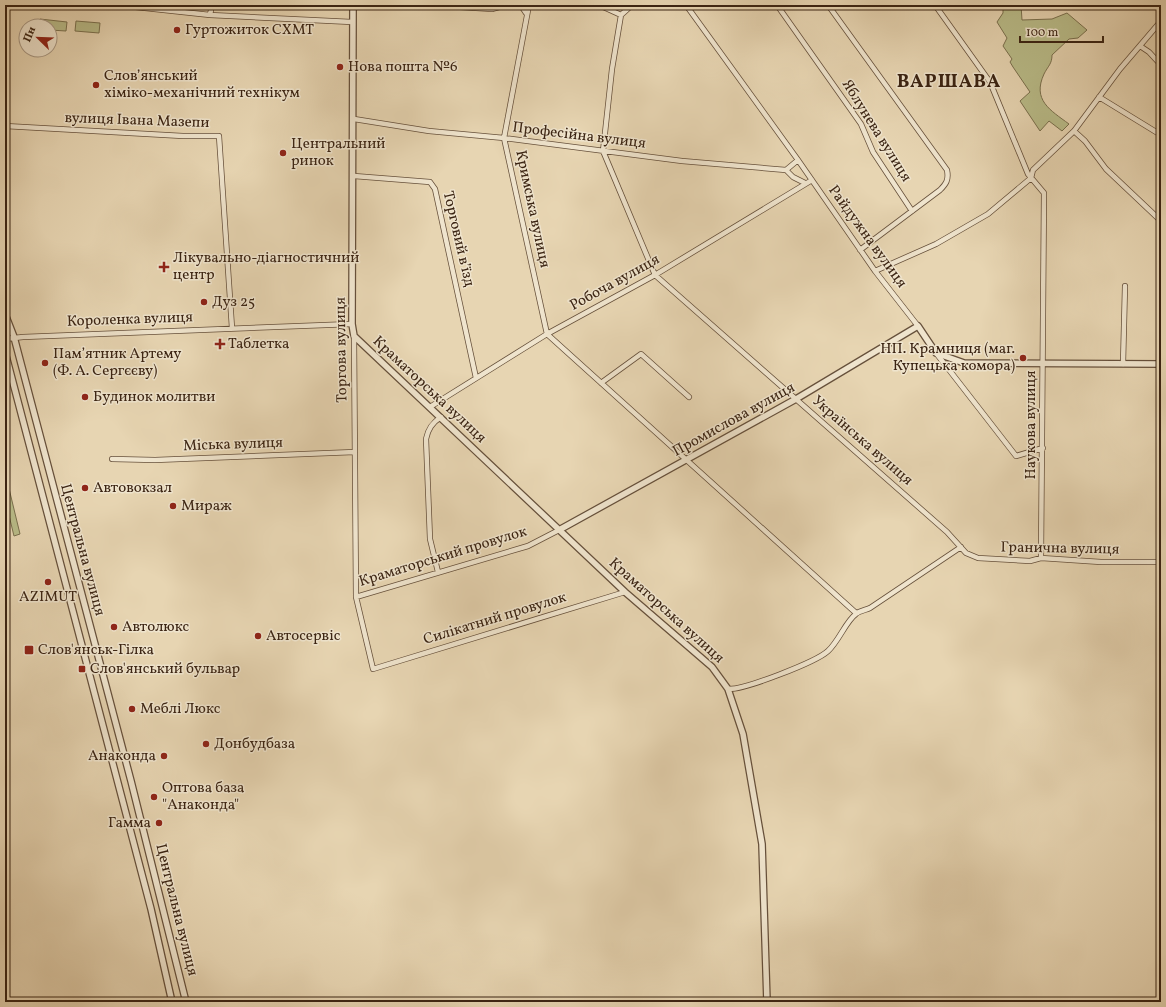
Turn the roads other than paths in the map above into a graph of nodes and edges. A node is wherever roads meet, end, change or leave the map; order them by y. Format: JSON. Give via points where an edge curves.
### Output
{"nodes":[{"id":1,"x":117,"y":5,"type":"edge"},
{"id":2,"x":212,"y":5,"type":"edge"},
{"id":3,"x":353,"y":5,"type":"edge"},
{"id":4,"x":428,"y":5,"type":"edge"},
{"id":5,"x":498,"y":5,"type":"edge"},
{"id":6,"x":506,"y":5,"type":"edge"},
{"id":7,"x":510,"y":5,"type":"edge"},
{"id":8,"x":529,"y":5,"type":"edge"},
{"id":9,"x":599,"y":5,"type":"edge"},
{"id":10,"x":632,"y":5,"type":"edge"},
{"id":11,"x":686,"y":5,"type":"edge"},
{"id":12,"x":777,"y":5,"type":"edge"},
{"id":13,"x":828,"y":5,"type":"edge"},
{"id":14,"x":936,"y":5,"type":"edge"},
{"id":15,"x":492,"y":9,"type":"junction"},
{"id":16,"x":210,"y":15,"type":"junction"},
{"id":17,"x":526,"y":15,"type":"junction"},
{"id":18,"x":621,"y":15,"type":"junction"},
{"id":19,"x":1161,"y":21,"type":"edge"},
{"id":20,"x":352,"y":22,"type":"junction"},
{"id":21,"x":1140,"y":46,"type":"junction"},
{"id":22,"x":1161,"y":66,"type":"edge"},
{"id":23,"x":1099,"y":97,"type":"junction"},
{"id":24,"x":354,"y":119,"type":"junction"},
{"id":25,"x":5,"y":126,"type":"edge"},
{"id":26,"x":1074,"y":130,"type":"junction"},
{"id":27,"x":1161,"y":135,"type":"edge"},
{"id":28,"x":504,"y":138,"type":"junction"},
{"id":29,"x":603,"y":151,"type":"junction"},
{"id":30,"x":798,"y":160,"type":"junction"},
{"id":31,"x":786,"y":170,"type":"junction"},
{"id":32,"x":354,"y":176,"type":"junction"},
{"id":33,"x":1031,"y":178,"type":"junction"},
{"id":34,"x":812,"y":180,"type":"junction"},
{"id":35,"x":805,"y":183,"type":"junction"},
{"id":36,"x":912,"y":211,"type":"junction"},
{"id":37,"x":1161,"y":220,"type":"edge"},
{"id":38,"x":860,"y":250,"type":"junction"},
{"id":39,"x":875,"y":271,"type":"junction"},
{"id":40,"x":655,"y":275,"type":"junction"},
{"id":41,"x":1125,"y":286,"type":"dead end"},
{"id":42,"x":5,"y":314,"type":"edge"},
{"id":43,"x":352,"y":324,"type":"junction"},
{"id":44,"x":918,"y":326,"type":"junction"},
{"id":45,"x":232,"y":328,"type":"junction"},
{"id":46,"x":547,"y":334,"type":"junction"},
{"id":47,"x":354,"y":336,"type":"junction"},
{"id":48,"x":14,"y":337,"type":"junction"},
{"id":49,"x":5,"y":339,"type":"edge"},
{"id":50,"x":5,"y":352,"type":"edge"},
{"id":51,"x":936,"y":353,"type":"junction"},
{"id":52,"x":1043,"y":362,"type":"junction"},
{"id":53,"x":1123,"y":364,"type":"junction"},
{"id":54,"x":1161,"y":364,"type":"edge"},
{"id":55,"x":476,"y":378,"type":"junction"},
{"id":56,"x":601,"y":383,"type":"junction"},
{"id":57,"x":689,"y":397,"type":"dead end"},
{"id":58,"x":796,"y":399,"type":"junction"},
{"id":59,"x":430,"y":407,"type":"junction"},
{"id":60,"x":441,"y":418,"type":"junction"},
{"id":61,"x":1043,"y":448,"type":"junction"},
{"id":62,"x":355,"y":452,"type":"junction"},
{"id":63,"x":112,"y":459,"type":"dead end"},
{"id":64,"x":687,"y":461,"type":"junction"},
{"id":65,"x":559,"y":530,"type":"junction"},
{"id":66,"x":1161,"y":534,"type":"edge"},
{"id":67,"x":961,"y":547,"type":"junction"},
{"id":68,"x":1041,"y":558,"type":"junction"},
{"id":69,"x":1161,"y":562,"type":"edge"},
{"id":70,"x":438,"y":572,"type":"junction"},
{"id":71,"x":625,"y":592,"type":"junction"},
{"id":72,"x":356,"y":597,"type":"junction"},
{"id":73,"x":856,"y":613,"type":"junction"},
{"id":74,"x":373,"y":669,"type":"joint"},
{"id":75,"x":728,"y":689,"type":"junction"},
{"id":76,"x":172,"y":1002,"type":"edge"},
{"id":77,"x":186,"y":1002,"type":"edge"},
{"id":78,"x":767,"y":1002,"type":"edge"}],
"edges":[{"from":1,"to":16,"type":"street"},
{"from":2,"to":16,"type":"street"},
{"from":3,"to":20,"type":"street","name":"Торгова вулиця"},
{"from":4,"to":15,"type":"street"},
{"from":5,"to":15,"type":"street"},
{"from":6,"to":15,"type":"street"},
{"from":7,"to":17,"type":"street","via":[[522,7]]},
{"from":8,"to":17,"type":"street","name":"Кримська вулиця"},
{"from":9,"to":18,"type":"street"},
{"from":10,"to":18,"type":"street"},
{"from":11,"to":30,"type":"street","name":"Райдужна вулиця"},
{"from":12,"to":36,"type":"street","name":"Яблунева вулиця","via":[[861,124],[873,152]]},
{"from":13,"to":36,"type":"street","via":[[947,170],[947,183]]},
{"from":14,"to":33,"type":"street","name":"Наукова вулиця","via":[[990,82]]},
{"from":16,"to":20,"type":"street"},
{"from":17,"to":28,"type":"street","name":"Кримська вулиця"},
{"from":18,"to":29,"type":"street"},
{"from":19,"to":21,"type":"street"},
{"from":20,"to":24,"type":"street","name":"Торгова вулиця"},
{"from":21,"to":22,"type":"street"},
{"from":21,"to":23,"type":"street"},
{"from":23,"to":26,"type":"street"},
{"from":23,"to":27,"type":"street"},
{"from":24,"to":28,"type":"street","name":"Професійна вулиця","via":[[429,131]]},
{"from":24,"to":32,"type":"street","name":"Торгова вулиця"},
{"from":25,"to":45,"type":"street","name":"вулиця Івана Мазепи","via":[[219,136]]},
{"from":26,"to":33,"type":"street","via":[[1033,170]]},
{"from":26,"to":37,"type":"street","via":[[1106,169]]},
{"from":28,"to":29,"type":"street","name":"Професійна вулиця"},
{"from":28,"to":46,"type":"street","name":"Кримська вулиця"},
{"from":29,"to":31,"type":"street","name":"Професійна вулиця"},
{"from":29,"to":40,"type":"street"},
{"from":30,"to":31,"type":"street"},
{"from":30,"to":34,"type":"street","name":"Райдужна вулиця"},
{"from":31,"to":35,"type":"street","via":[[793,178]]},
{"from":32,"to":43,"type":"street","name":"Торгова вулиця"},
{"from":32,"to":55,"type":"street","name":"Торговий в’їзд","via":[[430,182],[435,189]]},
{"from":33,"to":39,"type":"street","via":[[988,214],[936,244]]},
{"from":33,"to":52,"type":"street","name":"Наукова вулиця","via":[[1044,193]]},
{"from":34,"to":35,"type":"street","name":"Робоча вулиця"},
{"from":34,"to":38,"type":"street","name":"Райдужна вулиця"},
{"from":35,"to":40,"type":"street","name":"Робоча вулиця"},
{"from":36,"to":38,"type":"street"},
{"from":38,"to":39,"type":"street","name":"Райдужна вулиця"},
{"from":39,"to":44,"type":"street","name":"Райдужна вулиця"},
{"from":40,"to":46,"type":"street","name":"Робоча вулиця"},
{"from":40,"to":58,"type":"street","name":"Українська вулиця"},
{"from":41,"to":53,"type":"street"},
{"from":42,"to":48,"type":"street","name":"Центральна вулиця"},
{"from":43,"to":45,"type":"street","name":"Короленка вулиця"},
{"from":43,"to":47,"type":"street","name":"Торгова вулиця"},
{"from":44,"to":51,"type":"street","name":"Райдужна вулиця"},
{"from":44,"to":58,"type":"street","name":"Промислова вулиця"},
{"from":45,"to":48,"type":"street","name":"Короленка вулиця"},
{"from":46,"to":55,"type":"street","name":"Робоча вулиця"},
{"from":46,"to":56,"type":"street"},
{"from":47,"to":59,"type":"street","name":"Краматорська вулиця"},
{"from":47,"to":62,"type":"street","name":"Торгова вулиця"},
{"from":48,"to":49,"type":"street","name":"Короленка вулиця"},
{"from":48,"to":77,"type":"street","name":"Центральна вулиця","via":[[131,781]]},
{"from":50,"to":76,"type":"street","name":"Центральна вулиця","via":[[149,901]]},
{"from":51,"to":52,"type":"street","via":[[964,363]]},
{"from":51,"to":61,"type":"street","name":"Райдужна вулиця","via":[[1016,456]]},
{"from":52,"to":53,"type":"street"},
{"from":52,"to":61,"type":"street","name":"Наукова вулиця"},
{"from":53,"to":54,"type":"street"},
{"from":55,"to":59,"type":"street","name":"Робоча вулиця"},
{"from":56,"to":57,"type":"street","via":[[641,354]]},
{"from":56,"to":64,"type":"street"},
{"from":58,"to":64,"type":"street","name":"Промислова вулиця"},
{"from":58,"to":67,"type":"street","name":"Українська вулиця"},
{"from":59,"to":60,"type":"street","name":"Краматорська вулиця"},
{"from":60,"to":65,"type":"street","name":"Краматорська вулиця"},
{"from":60,"to":70,"type":"street","via":[[428,430],[426,439],[430,539]]},
{"from":61,"to":68,"type":"street","name":"Наукова вулиця"},
{"from":62,"to":63,"type":"street","name":"Міська вулиця","via":[[155,460]]},
{"from":62,"to":72,"type":"street","name":"Торгова вулиця"},
{"from":64,"to":65,"type":"street","name":"Промислова вулиця"},
{"from":64,"to":73,"type":"street"},
{"from":65,"to":70,"type":"street","name":"Краматорський провулок","via":[[528,546]]},
{"from":65,"to":71,"type":"street","name":"Краматорська вулиця"},
{"from":66,"to":69,"type":"street"},
{"from":67,"to":68,"type":"street","name":"Гранична вулиця","via":[[966,553],[978,558],[1030,561]]},
{"from":67,"to":73,"type":"street","via":[[870,608]]},
{"from":68,"to":69,"type":"street","name":"Гранична вулиця"},
{"from":70,"to":72,"type":"street","name":"Краматорський провулок"},
{"from":71,"to":74,"type":"street","name":"Силікатний провулок"},
{"from":71,"to":75,"type":"street","name":"Краматорська вулиця","via":[[712,668]]},
{"from":72,"to":74,"type":"street","name":"Торгова вулиця"},
{"from":73,"to":75,"type":"street","via":[[828,652],[745,688]]},
{"from":75,"to":78,"type":"street","name":"Краматорська вулиця","via":[[743,734],[762,844]]}]}
